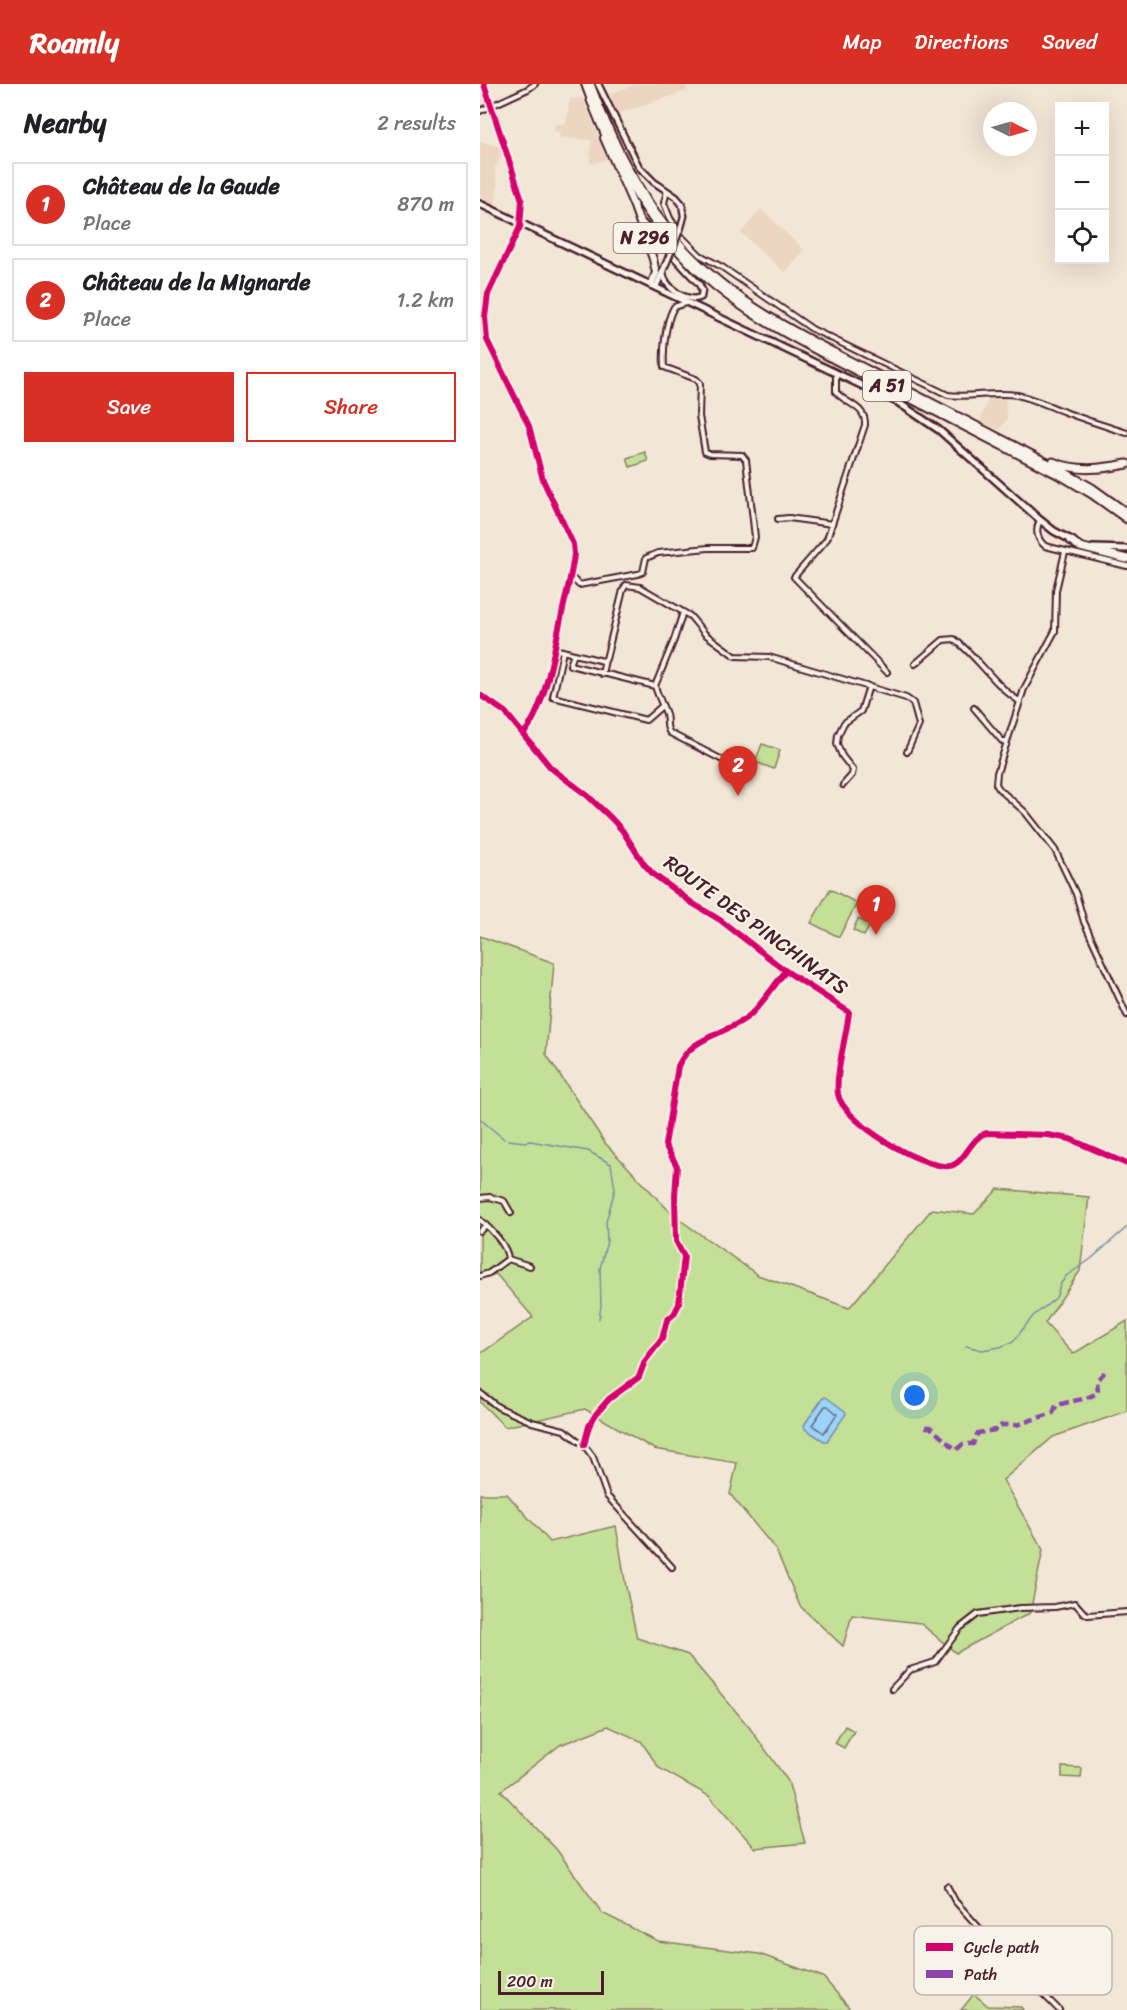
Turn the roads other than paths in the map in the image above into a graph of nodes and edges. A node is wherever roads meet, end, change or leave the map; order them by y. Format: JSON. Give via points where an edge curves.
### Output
{"nodes":[{"id":1,"x":484,"y":84,"type":"edge"},
{"id":2,"x":535,"y":84,"type":"edge"},
{"id":3,"x":585,"y":84,"type":"edge"},
{"id":4,"x":590,"y":84,"type":"edge"},
{"id":5,"x":599,"y":84,"type":"edge"},
{"id":6,"x":591,"y":100,"type":"junction"},
{"id":7,"x":491,"y":106,"type":"junction"},
{"id":8,"x":480,"y":111,"type":"edge"},
{"id":9,"x":667,"y":191,"type":"junction"},
{"id":10,"x":480,"y":204,"type":"edge"},
{"id":11,"x":638,"y":218,"type":"junction"},
{"id":12,"x":521,"y":223,"type":"junction"},
{"id":13,"x":663,"y":272,"type":"junction"},
{"id":14,"x":654,"y":285,"type":"junction"},
{"id":15,"x":687,"y":303,"type":"junction"},
{"id":16,"x":712,"y":314,"type":"junction"},
{"id":17,"x":836,"y":373,"type":"junction"},
{"id":18,"x":953,"y":414,"type":"junction"},
{"id":19,"x":1127,"y":433,"type":"edge"},
{"id":20,"x":1127,"y":464,"type":"edge"},
{"id":21,"x":1127,"y":513,"type":"edge"},
{"id":22,"x":778,"y":519,"type":"dead end"},
{"id":23,"x":1127,"y":519,"type":"edge"},
{"id":24,"x":1040,"y":520,"type":"junction"},
{"id":25,"x":832,"y":524,"type":"junction"},
{"id":26,"x":1070,"y":540,"type":"junction"},
{"id":27,"x":1127,"y":549,"type":"edge"},
{"id":28,"x":1065,"y":552,"type":"junction"},
{"id":29,"x":1127,"y":559,"type":"edge"},
{"id":30,"x":1127,"y":566,"type":"edge"},
{"id":31,"x":570,"y":576,"type":"junction"},
{"id":32,"x":683,"y":612,"type":"junction"},
{"id":33,"x":554,"y":649,"type":"junction"},
{"id":34,"x":563,"y":651,"type":"junction"},
{"id":35,"x":573,"y":654,"type":"junction"},
{"id":36,"x":606,"y":659,"type":"junction"},
{"id":37,"x":915,"y":664,"type":"dead end"},
{"id":38,"x":887,"y":672,"type":"dead end"},
{"id":39,"x":602,"y":674,"type":"junction"},
{"id":40,"x":869,"y":686,"type":"junction"},
{"id":41,"x":655,"y":687,"type":"junction"},
{"id":42,"x":480,"y":695,"type":"edge"},
{"id":43,"x":1019,"y":701,"type":"junction"},
{"id":44,"x":662,"y":706,"type":"junction"},
{"id":45,"x":974,"y":708,"type":"dead end"},
{"id":46,"x":523,"y":734,"type":"junction"},
{"id":47,"x":1006,"y":743,"type":"junction"},
{"id":48,"x":907,"y":752,"type":"dead end"},
{"id":49,"x":745,"y":753,"type":"dead end"},
{"id":50,"x":843,"y":785,"type":"dead end"},
{"id":51,"x":786,"y":971,"type":"junction"},
{"id":52,"x":1127,"y":1015,"type":"edge"},
{"id":53,"x":1127,"y":1164,"type":"edge"},
{"id":54,"x":480,"y":1198,"type":"edge"},
{"id":55,"x":511,"y":1214,"type":"dead end"},
{"id":56,"x":480,"y":1220,"type":"edge"},
{"id":57,"x":486,"y":1225,"type":"junction"},
{"id":58,"x":480,"y":1231,"type":"edge"},
{"id":59,"x":508,"y":1260,"type":"junction"},
{"id":60,"x":530,"y":1266,"type":"dead end"},
{"id":61,"x":480,"y":1275,"type":"edge"},
{"id":62,"x":480,"y":1393,"type":"edge"},
{"id":63,"x":584,"y":1445,"type":"junction"},
{"id":64,"x":672,"y":1567,"type":"dead end"},
{"id":65,"x":1127,"y":1612,"type":"edge"},
{"id":66,"x":892,"y":1689,"type":"dead end"},
{"id":67,"x":946,"y":1886,"type":"dead end"},
{"id":68,"x":978,"y":1926,"type":"edge"},
{"id":69,"x":1044,"y":1995,"type":"edge"},
{"id":70,"x":1059,"y":2010,"type":"edge"}],
"edges":[{"from":1,"to":7,"type":"street"},
{"from":2,"to":7,"type":"street"},
{"from":3,"to":6,"type":"highway","number":"N 296"},
{"from":4,"to":18,"type":"highway","number":"A 51","via":[[637,186],[672,235],[699,264],[740,298],[790,330]]},
{"from":5,"to":9,"type":"street","via":[[636,161],[645,174]]},
{"from":6,"to":11,"type":"highway","number":"N 296"},
{"from":6,"to":23,"type":"highway","number":"A 51","via":[[611,150],[635,194],[675,247],[720,290],[789,336],[1065,478]]},
{"from":7,"to":8,"type":"street"},
{"from":7,"to":12,"type":"street","via":[[522,200]]},
{"from":9,"to":13,"type":"street","bridge":true,"via":[[678,199],[684,216]]},
{"from":9,"to":19,"type":"street","via":[[666,212],[689,245],[812,329],[948,395],[1016,395]]},
{"from":10,"to":12,"type":"main road"},
{"from":11,"to":13,"type":"street","via":[[699,284],[701,297],[693,299],[669,288]]},
{"from":11,"to":14,"type":"highway","number":"N 296","via":[[655,268]]},
{"from":12,"to":14,"type":"main road"},
{"from":12,"to":31,"type":"street","via":[[488,294],[485,329],[529,426],[547,491],[573,544]]},
{"from":13,"to":14,"type":"street"},
{"from":14,"to":15,"type":"main road"},
{"from":14,"to":16,"type":"main road"},
{"from":15,"to":16,"type":"main road"},
{"from":15,"to":31,"type":"street","via":[[674,307],[670,314],[664,367],[700,383],[699,416],[705,452],[742,455],[746,460],[754,544],[748,549],[658,553],[646,558],[643,572],[579,585]]},
{"from":16,"to":17,"type":"main road"},
{"from":17,"to":24,"type":"main road","via":[[924,418]]},
{"from":17,"to":25,"type":"street","via":[[837,392],[866,418]]},
{"from":18,"to":20,"type":"highway","via":[[1060,465],[1089,470]]},
{"from":18,"to":21,"type":"highway","number":"A 51","via":[[1064,472]]},
{"from":22,"to":25,"type":"street"},
{"from":24,"to":26,"type":"main road"},
{"from":24,"to":28,"type":"street","via":[[1037,533],[1042,543]]},
{"from":25,"to":38,"type":"street","via":[[821,549],[794,577]]},
{"from":26,"to":27,"type":"main road","via":[[1095,548]]},
{"from":26,"to":29,"type":"highway","via":[[1080,547]]},
{"from":28,"to":30,"type":"street"},
{"from":28,"to":43,"type":"street","via":[[1056,590],[1054,636]]},
{"from":31,"to":33,"type":"street"},
{"from":32,"to":36,"type":"street","via":[[640,587],[626,585]]},
{"from":32,"to":40,"type":"street","via":[[735,656],[769,657]]},
{"from":32,"to":41,"type":"street"},
{"from":33,"to":34,"type":"street"},
{"from":33,"to":46,"type":"street","via":[[537,712]]},
{"from":34,"to":35,"type":"street"},
{"from":34,"to":44,"type":"street","via":[[553,697],[646,720]]},
{"from":35,"to":36,"type":"street"},
{"from":35,"to":39,"type":"street","via":[[570,665]]},
{"from":36,"to":39,"type":"street"},
{"from":37,"to":43,"type":"street","via":[[943,640],[954,639]]},
{"from":39,"to":41,"type":"street"},
{"from":40,"to":48,"type":"street","via":[[913,702],[919,725]]},
{"from":40,"to":50,"type":"street","via":[[861,711],[844,723],[838,735],[842,756],[853,770]]},
{"from":41,"to":44,"type":"street"},
{"from":42,"to":46,"type":"street","name":"ROUTE DES PINCHINATS","via":[[505,712]]},
{"from":43,"to":47,"type":"street"},
{"from":44,"to":49,"type":"street","via":[[667,730],[675,737],[740,769]]},
{"from":45,"to":47,"type":"street"},
{"from":46,"to":51,"type":"street","name":"ROUTE DES PINCHINATS","via":[[551,768],[617,824],[653,874]]},
{"from":47,"to":52,"type":"street","via":[[996,784],[1056,850],[1076,894],[1083,922]]},
{"from":51,"to":53,"type":"street","name":"ROUTE DES PINCHINATS","via":[[849,1012],[838,1083],[841,1102],[868,1129],[902,1151],[948,1167],[957,1163],[986,1133],[1048,1135],[1070,1139]]},
{"from":51,"to":63,"type":"street","via":[[750,1014],[701,1041],[678,1066],[665,1145],[677,1166],[675,1241],[684,1256],[679,1304],[639,1377],[596,1414]]},
{"from":54,"to":55,"type":"street","via":[[504,1201]]},
{"from":56,"to":57,"type":"street"},
{"from":57,"to":58,"type":"street"},
{"from":57,"to":59,"type":"street","via":[[508,1253]]},
{"from":59,"to":60,"type":"street"},
{"from":59,"to":61,"type":"street"},
{"from":62,"to":63,"type":"street","via":[[498,1407],[564,1430]]},
{"from":63,"to":64,"type":"street","via":[[607,1496]]},
{"from":65,"to":66,"type":"street","via":[[1088,1615],[1076,1603],[978,1614],[960,1628],[942,1656],[910,1670]]},
{"from":67,"to":68,"type":"street"},
{"from":69,"to":70,"type":"street"}]}
